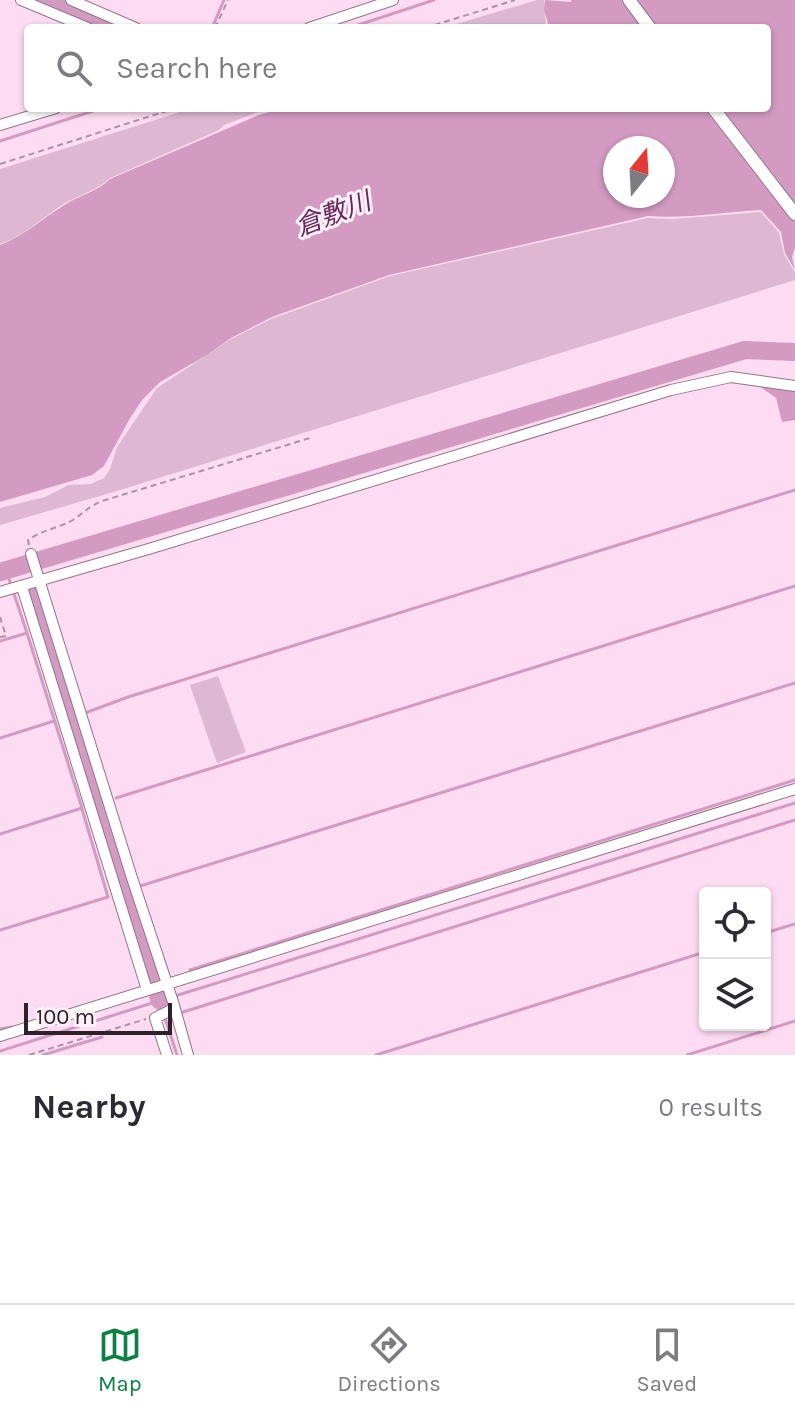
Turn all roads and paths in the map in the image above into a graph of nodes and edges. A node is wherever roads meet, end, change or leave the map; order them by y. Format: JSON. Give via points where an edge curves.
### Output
{"nodes":[{"id":1,"x":21,"y":0,"type":"edge"},
{"id":2,"x":71,"y":0,"type":"edge"},
{"id":3,"x":228,"y":0,"type":"edge"},
{"id":4,"x":393,"y":0,"type":"edge"},
{"id":5,"x":515,"y":0,"type":"edge"},
{"id":6,"x":629,"y":0,"type":"edge"},
{"id":7,"x":36,"y":3,"type":"edge"},
{"id":8,"x":80,"y":24,"type":"edge"},
{"id":9,"x":127,"y":24,"type":"edge"},
{"id":10,"x":217,"y":24,"type":"edge"},
{"id":11,"x":321,"y":24,"type":"edge"},
{"id":12,"x":438,"y":24,"type":"edge"},
{"id":13,"x":647,"y":24,"type":"edge"},
{"id":14,"x":43,"y":112,"type":"edge"},
{"id":15,"x":163,"y":112,"type":"edge"},
{"id":16,"x":716,"y":112,"type":"edge"},
{"id":17,"x":0,"y":125,"type":"edge"},
{"id":18,"x":0,"y":164,"type":"edge"},
{"id":19,"x":795,"y":214,"type":"edge"},
{"id":20,"x":795,"y":386,"type":"edge"},
{"id":21,"x":310,"y":438,"type":"dead end"},
{"id":22,"x":31,"y":554,"type":"joint"},
{"id":23,"x":38,"y":576,"type":"junction"},
{"id":24,"x":12,"y":588,"type":"edge"},
{"id":25,"x":0,"y":617,"type":"edge"},
{"id":26,"x":0,"y":637,"type":"edge"},
{"id":27,"x":795,"y":789,"type":"edge"},
{"id":28,"x":147,"y":990,"type":"junction"},
{"id":29,"x":171,"y":997,"type":"junction"},
{"id":30,"x":155,"y":1018,"type":"junction"},
{"id":31,"x":0,"y":1036,"type":"edge"},
{"id":32,"x":29,"y":1055,"type":"edge"},
{"id":33,"x":167,"y":1055,"type":"edge"},
{"id":34,"x":188,"y":1055,"type":"edge"}],
"edges":[{"from":1,"to":7,"type":"street"},
{"from":2,"to":9,"type":"street"},
{"from":3,"to":10,"type":"path"},
{"from":4,"to":11,"type":"street"},
{"from":5,"to":12,"type":"path"},
{"from":6,"to":13,"type":"street"},
{"from":7,"to":8,"type":"street"},
{"from":14,"to":17,"type":"street"},
{"from":15,"to":18,"type":"path"},
{"from":16,"to":19,"type":"street"},
{"from":20,"to":23,"type":"street","via":[[731,377],[671,390]]},
{"from":21,"to":22,"type":"path","via":[[90,506],[28,540]]},
{"from":22,"to":23,"type":"street"},
{"from":23,"to":24,"type":"street"},
{"from":23,"to":29,"type":"street"},
{"from":24,"to":28,"type":"street"},
{"from":25,"to":26,"type":"path","via":[[6,636]]},
{"from":27,"to":29,"type":"street"},
{"from":28,"to":29,"type":"street"},
{"from":28,"to":31,"type":"street"},
{"from":29,"to":30,"type":"street"},
{"from":29,"to":34,"type":"street"},
{"from":30,"to":32,"type":"path"},
{"from":30,"to":33,"type":"street"}]}
